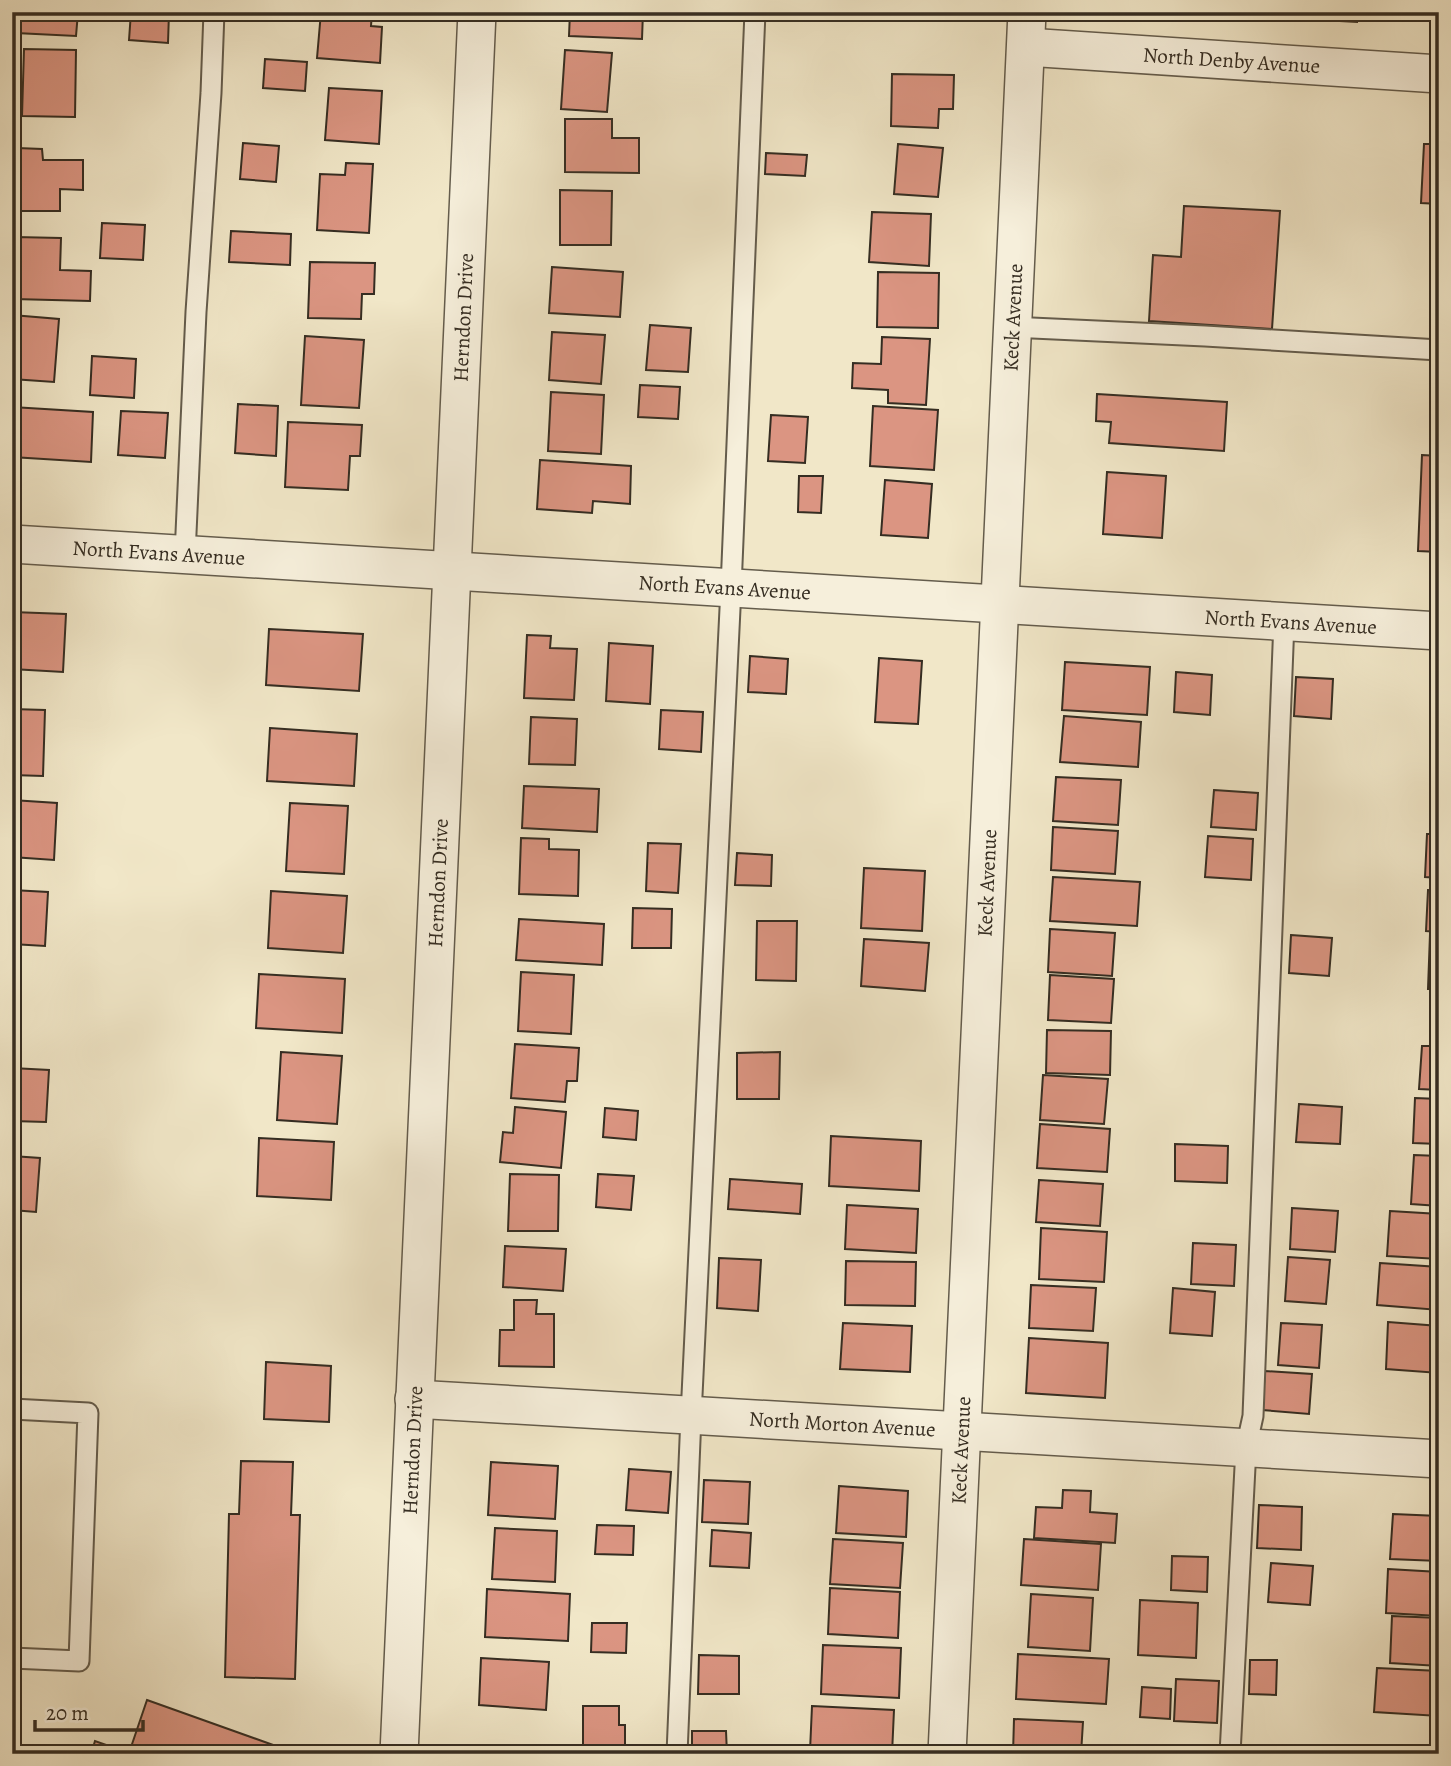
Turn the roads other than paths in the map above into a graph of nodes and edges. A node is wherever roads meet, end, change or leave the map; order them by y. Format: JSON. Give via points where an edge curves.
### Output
{"nodes":[{"id":1,"x":214,"y":12,"type":"edge"},
{"id":2,"x":477,"y":12,"type":"edge"},
{"id":3,"x":755,"y":12,"type":"edge"},
{"id":4,"x":1026,"y":30,"type":"edge"},
{"id":5,"x":1439,"y":74,"type":"edge"},
{"id":6,"x":1013,"y":327,"type":"junction"},
{"id":7,"x":1439,"y":350,"type":"edge"},
{"id":8,"x":12,"y":544,"type":"edge"},
{"id":9,"x":185,"y":555,"type":"junction"},
{"id":10,"x":452,"y":571,"type":"junction"},
{"id":11,"x":731,"y":588,"type":"junction"},
{"id":12,"x":1000,"y":604,"type":"junction"},
{"id":13,"x":1284,"y":621,"type":"junction"},
{"id":14,"x":1439,"y":631,"type":"edge"},
{"id":15,"x":414,"y":1399,"type":"junction"},
{"id":16,"x":12,"y":1409,"type":"edge"},
{"id":17,"x":691,"y":1416,"type":"junction"},
{"id":18,"x":962,"y":1432,"type":"junction"},
{"id":19,"x":1246,"y":1448,"type":"junction"},
{"id":20,"x":1439,"y":1459,"type":"edge"},
{"id":21,"x":12,"y":1657,"type":"edge"},
{"id":22,"x":399,"y":1754,"type":"edge"},
{"id":23,"x":677,"y":1754,"type":"edge"},
{"id":24,"x":947,"y":1754,"type":"edge"},
{"id":25,"x":1230,"y":1754,"type":"edge"}],
"edges":[{"from":1,"to":9,"type":"lane"},
{"from":2,"to":10,"type":"street","name":"Herndon Drive"},
{"from":3,"to":11,"type":"lane"},
{"from":4,"to":5,"type":"street","name":"North Denby Avenue"},
{"from":4,"to":6,"type":"street","name":"Keck Avenue"},
{"from":6,"to":7,"type":"lane"},
{"from":6,"to":12,"type":"street","name":"Keck Avenue"},
{"from":8,"to":9,"type":"street","name":"North Evans Avenue"},
{"from":9,"to":10,"type":"street","name":"North Evans Avenue"},
{"from":10,"to":11,"type":"street","name":"North Evans Avenue"},
{"from":10,"to":15,"type":"street","name":"Herndon Drive"},
{"from":11,"to":12,"type":"street","name":"North Evans Avenue"},
{"from":11,"to":17,"type":"lane"},
{"from":12,"to":13,"type":"street","name":"North Evans Avenue"},
{"from":12,"to":18,"type":"street","name":"Keck Avenue"},
{"from":13,"to":14,"type":"street","name":"North Evans Avenue"},
{"from":13,"to":19,"type":"lane","via":[[1253,1416]]},
{"from":15,"to":17,"type":"street","name":"North Morton Avenue"},
{"from":15,"to":22,"type":"street","name":"Herndon Drive"},
{"from":16,"to":21,"type":"lane","via":[[88,1413],[79,1661]]},
{"from":17,"to":18,"type":"street","name":"North Morton Avenue"},
{"from":17,"to":23,"type":"lane"},
{"from":18,"to":19,"type":"street","name":"North Morton Avenue"},
{"from":18,"to":24,"type":"street","name":"Keck Avenue"},
{"from":19,"to":20,"type":"street","name":"North Morton Avenue"},
{"from":19,"to":25,"type":"lane"}]}
